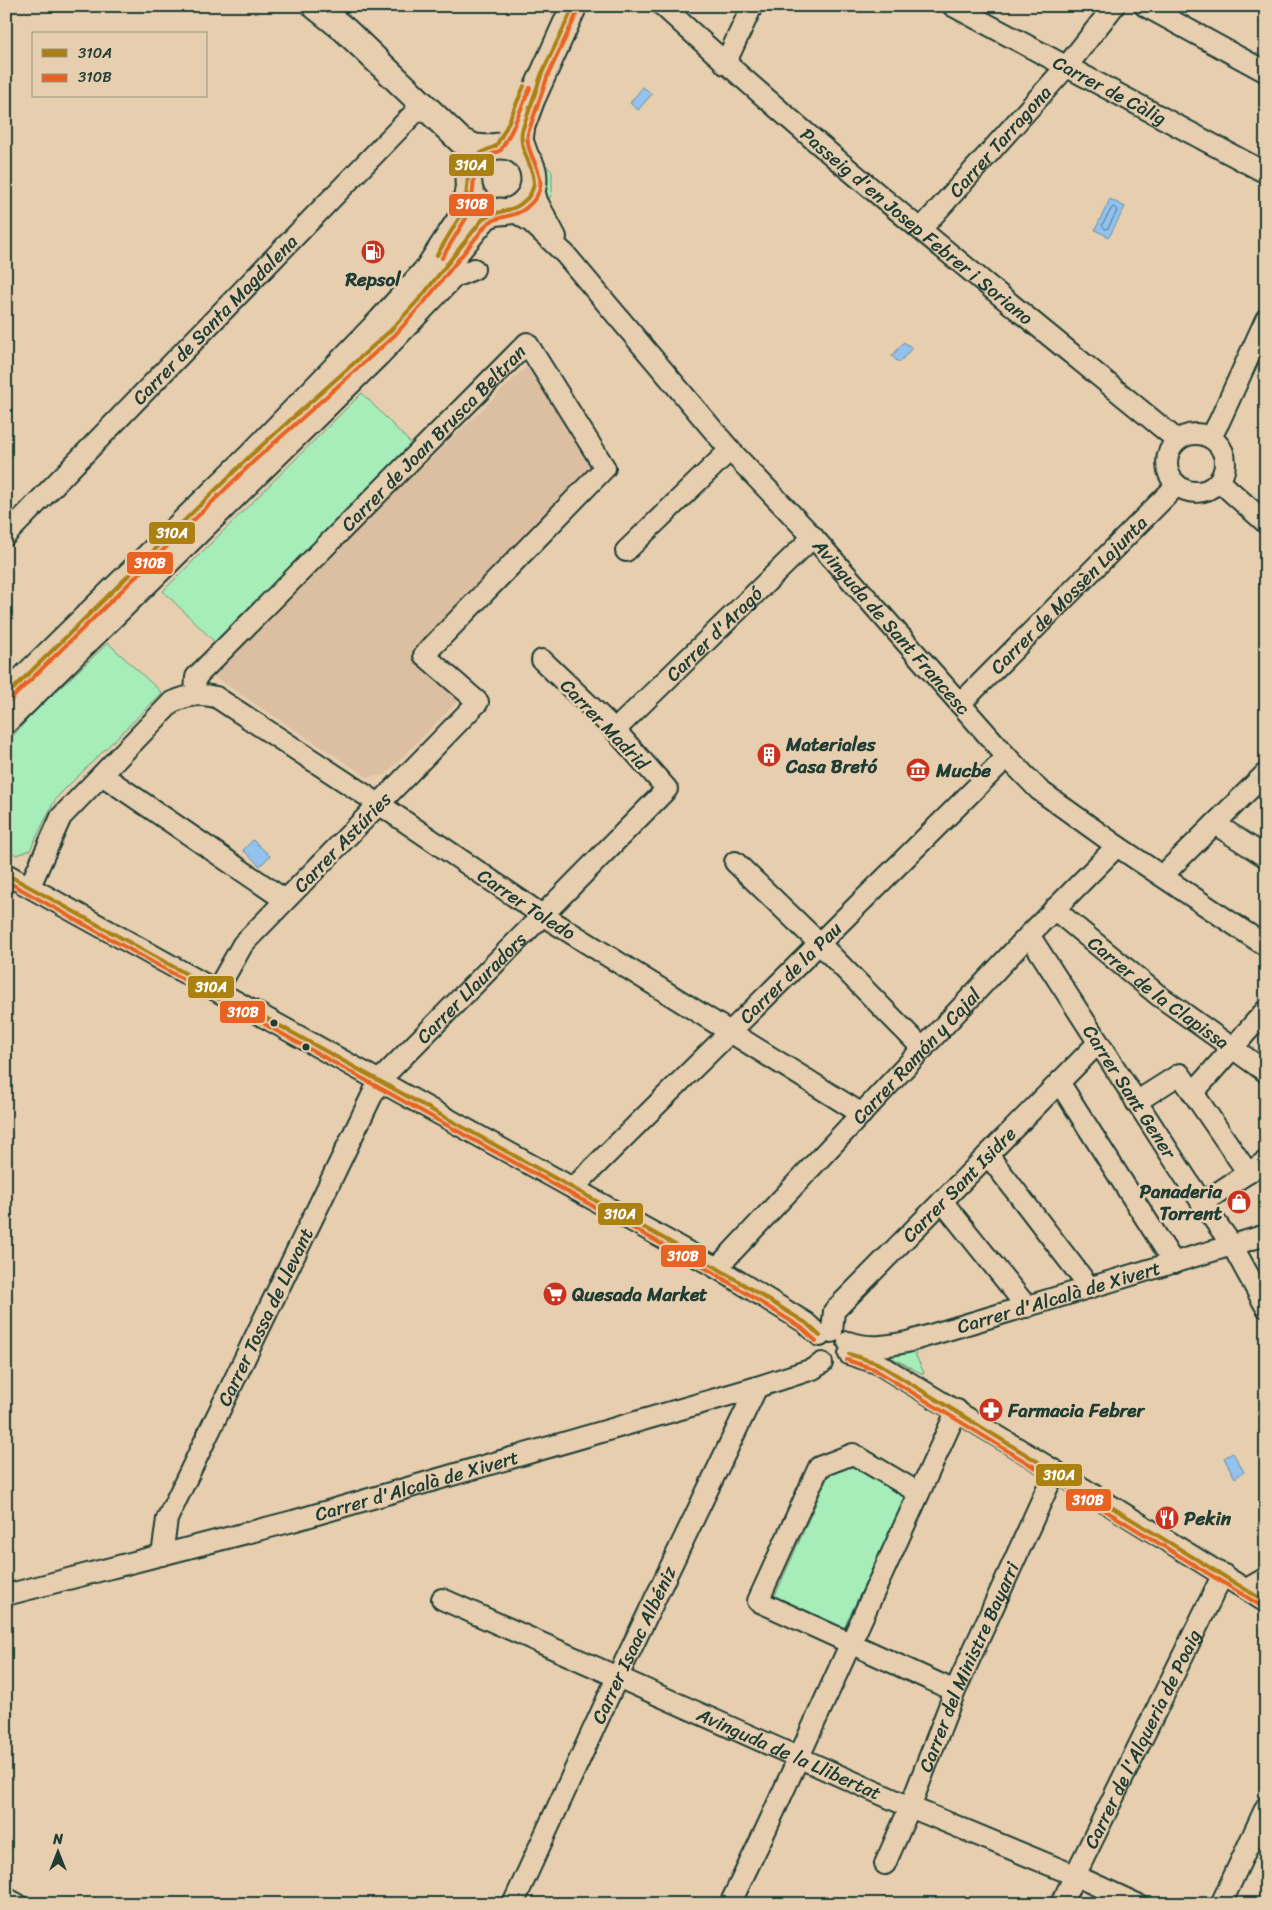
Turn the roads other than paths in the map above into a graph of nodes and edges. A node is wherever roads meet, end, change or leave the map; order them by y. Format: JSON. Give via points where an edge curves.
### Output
{"nodes":[{"id":1,"x":315,"y":6,"type":"edge"},
{"id":2,"x":560,"y":6,"type":"edge"},
{"id":3,"x":574,"y":6,"type":"edge"},
{"id":4,"x":663,"y":6,"type":"edge"},
{"id":5,"x":752,"y":6,"type":"edge"},
{"id":6,"x":953,"y":6,"type":"edge"},
{"id":7,"x":1114,"y":6,"type":"edge"},
{"id":8,"x":1145,"y":6,"type":"edge"},
{"id":9,"x":725,"y":64,"type":"junction"},
{"id":10,"x":1067,"y":66,"type":"junction"},
{"id":11,"x":1266,"y":72,"type":"edge"},
{"id":12,"x":423,"y":104,"type":"junction"},
{"id":13,"x":461,"y":141,"type":"junction"},
{"id":14,"x":492,"y":147,"type":"junction"},
{"id":15,"x":526,"y":157,"type":"junction"},
{"id":16,"x":1266,"y":173,"type":"edge"},
{"id":17,"x":469,"y":176,"type":"junction"},
{"id":18,"x":534,"y":185,"type":"junction"},
{"id":19,"x":506,"y":210,"type":"junction"},
{"id":20,"x":921,"y":229,"type":"junction"},
{"id":21,"x":565,"y":254,"type":"junction"},
{"id":22,"x":474,"y":269,"type":"dead end"},
{"id":23,"x":1265,"y":324,"type":"edge"},
{"id":24,"x":1209,"y":436,"type":"junction"},
{"id":25,"x":1177,"y":440,"type":"junction"},
{"id":26,"x":730,"y":450,"type":"junction"},
{"id":27,"x":251,"y":456,"type":"junction"},
{"id":28,"x":1219,"y":481,"type":"junction"},
{"id":29,"x":1177,"y":485,"type":"junction"},
{"id":30,"x":1266,"y":523,"type":"edge"},
{"id":31,"x":6,"y":535,"type":"edge"},
{"id":32,"x":813,"y":537,"type":"junction"},
{"id":33,"x":626,"y":551,"type":"dead end"},
{"id":34,"x":542,"y":660,"type":"dead end"},
{"id":35,"x":195,"y":694,"type":"junction"},
{"id":36,"x":6,"y":696,"type":"edge"},
{"id":37,"x":478,"y":702,"type":"joint"},
{"id":38,"x":960,"y":704,"type":"junction"},
{"id":39,"x":6,"y":724,"type":"edge"},
{"id":40,"x":615,"y":730,"type":"junction"},
{"id":41,"x":1008,"y":758,"type":"junction"},
{"id":42,"x":1266,"y":773,"type":"edge"},
{"id":43,"x":102,"y":775,"type":"junction"},
{"id":44,"x":668,"y":789,"type":"joint"},
{"id":45,"x":379,"y":804,"type":"junction"},
{"id":46,"x":1215,"y":824,"type":"junction"},
{"id":47,"x":1117,"y":846,"type":"junction"},
{"id":48,"x":1266,"y":857,"type":"edge"},
{"id":49,"x":735,"y":862,"type":"dead end"},
{"id":50,"x":6,"y":874,"type":"edge"},
{"id":51,"x":1162,"y":876,"type":"junction"},
{"id":52,"x":30,"y":886,"type":"junction"},
{"id":53,"x":285,"y":900,"type":"junction"},
{"id":54,"x":1054,"y":909,"type":"junction"},
{"id":55,"x":542,"y":915,"type":"junction"},
{"id":56,"x":1029,"y":936,"type":"junction"},
{"id":57,"x":819,"y":943,"type":"junction"},
{"id":58,"x":1266,"y":946,"type":"edge"},
{"id":59,"x":217,"y":990,"type":"junction"},
{"id":60,"x":1266,"y":1010,"type":"edge"},
{"id":61,"x":729,"y":1032,"type":"junction"},
{"id":62,"x":1098,"y":1043,"type":"junction"},
{"id":63,"x":923,"y":1049,"type":"junction"},
{"id":64,"x":1232,"y":1049,"type":"junction"},
{"id":65,"x":1266,"y":1072,"type":"edge"},
{"id":66,"x":379,"y":1081,"type":"junction"},
{"id":67,"x":1059,"y":1082,"type":"junction"},
{"id":68,"x":1193,"y":1093,"type":"junction"},
{"id":69,"x":1136,"y":1102,"type":"junction"},
{"id":70,"x":862,"y":1114,"type":"junction"},
{"id":71,"x":988,"y":1155,"type":"junction"},
{"id":72,"x":1266,"y":1161,"type":"edge"},
{"id":73,"x":1248,"y":1173,"type":"junction"},
{"id":74,"x":573,"y":1188,"type":"junction"},
{"id":75,"x":942,"y":1201,"type":"junction"},
{"id":76,"x":1202,"y":1203,"type":"junction"},
{"id":77,"x":1266,"y":1235,"type":"edge"},
{"id":78,"x":1232,"y":1245,"type":"junction"},
{"id":79,"x":1174,"y":1263,"type":"junction"},
{"id":80,"x":717,"y":1268,"type":"junction"},
{"id":81,"x":1090,"y":1288,"type":"junction"},
{"id":82,"x":1266,"y":1306,"type":"edge"},
{"id":83,"x":1027,"y":1307,"type":"junction"},
{"id":84,"x":837,"y":1341,"type":"junction"},
{"id":85,"x":822,"y":1363,"type":"junction"},
{"id":86,"x":757,"y":1387,"type":"junction"},
{"id":87,"x":957,"y":1410,"type":"junction"},
{"id":88,"x":1055,"y":1470,"type":"junction"},
{"id":89,"x":920,"y":1492,"type":"junction"},
{"id":90,"x":162,"y":1555,"type":"junction"},
{"id":91,"x":1223,"y":1574,"type":"junction"},
{"id":92,"x":1266,"y":1578,"type":"edge"},
{"id":93,"x":1246,"y":1588,"type":"junction"},
{"id":94,"x":6,"y":1595,"type":"edge"},
{"id":95,"x":442,"y":1599,"type":"dead end"},
{"id":96,"x":1266,"y":1602,"type":"edge"},
{"id":97,"x":850,"y":1644,"type":"junction"},
{"id":98,"x":617,"y":1678,"type":"junction"},
{"id":99,"x":955,"y":1691,"type":"junction"},
{"id":100,"x":798,"y":1758,"type":"junction"},
{"id":101,"x":910,"y":1807,"type":"junction"},
{"id":102,"x":1266,"y":1808,"type":"edge"},
{"id":103,"x":885,"y":1864,"type":"dead end"},
{"id":104,"x":1074,"y":1875,"type":"junction"},
{"id":105,"x":6,"y":1898,"type":"edge"},
{"id":106,"x":17,"y":1904,"type":"edge"},
{"id":107,"x":513,"y":1904,"type":"edge"},
{"id":108,"x":730,"y":1904,"type":"edge"},
{"id":109,"x":1061,"y":1904,"type":"edge"},
{"id":110,"x":1136,"y":1904,"type":"edge"},
{"id":111,"x":1221,"y":1904,"type":"edge"}],
"edges":[{"from":1,"to":12,"type":"main road"},
{"from":2,"to":14,"type":"main road","via":[[506,128]]},
{"from":3,"to":15,"type":"main road","via":[[522,126],[520,140]]},
{"from":4,"to":9,"type":"street","name":"Passeig d'en Josep Febrer i Soriano"},
{"from":5,"to":9,"type":"street"},
{"from":6,"to":10,"type":"street","name":"Carrer de Càlig"},
{"from":7,"to":10,"type":"street","name":"Carrer Tarragona"},
{"from":8,"to":11,"type":"street"},
{"from":9,"to":20,"type":"street","name":"Passeig d'en Josep Febrer i Soriano"},
{"from":10,"to":16,"type":"street","name":"Carrer de Càlig"},
{"from":10,"to":20,"type":"street","name":"Carrer Tarragona"},
{"from":12,"to":13,"type":"main road"},
{"from":12,"to":31,"type":"street","name":"Carrer de Santa Magdalena"},
{"from":13,"to":14,"type":"main road","via":[[475,147]]},
{"from":13,"to":17,"type":"main road"},
{"from":14,"to":15,"type":"main road","via":[[516,149]]},
{"from":14,"to":17,"type":"main road","via":[[476,157]]},
{"from":15,"to":18,"type":"main road","via":[[533,170]]},
{"from":17,"to":19,"type":"main road","via":[[474,197],[479,203],[492,210]]},
{"from":17,"to":27,"type":"main road","via":[[465,208],[427,270]]},
{"from":18,"to":19,"type":"main road","via":[[526,200]]},
{"from":18,"to":21,"type":"street","name":"Avinguda de Sant Francesc","via":[[537,201]]},
{"from":19,"to":21,"type":"street","name":"Avinguda de Sant Francesc","via":[[531,222]]},
{"from":19,"to":27,"type":"main road","via":[[486,216],[391,330]]},
{"from":20,"to":25,"type":"street","name":"Passeig d'en Josep Febrer i Soriano"},
{"from":21,"to":26,"type":"street","name":"Avinguda de Sant Francesc"},
{"from":22,"to":39,"type":"street","via":[[454,277],[379,356]]},
{"from":23,"to":24,"type":"street","via":[[1219,422]]},
{"from":24,"to":25,"type":"street","via":[[1193,434]]},
{"from":24,"to":28,"type":"street","via":[[1225,456]]},
{"from":25,"to":29,"type":"street","via":[[1167,462],[1168,471]]},
{"from":26,"to":32,"type":"street","name":"Avinguda de Sant Francesc"},
{"from":26,"to":33,"type":"street"},
{"from":27,"to":36,"type":"main road"},
{"from":28,"to":29,"type":"street","via":[[1212,488],[1194,492]]},
{"from":28,"to":30,"type":"street"},
{"from":29,"to":38,"type":"street","name":"Carrer de Mossèn Lajunta"},
{"from":32,"to":38,"type":"street","name":"Avinguda de Sant Francesc"},
{"from":32,"to":40,"type":"street","name":"Carrer d'Aragó"},
{"from":34,"to":40,"type":"street","name":"Carrer Madrid"},
{"from":35,"to":37,"type":"street","name":"Carrer de Joan Brusca Beltran","via":[[196,677],[527,343],[605,468],[424,654]]},
{"from":35,"to":43,"type":"street","via":[[172,702]]},
{"from":35,"to":45,"type":"street","name":"Carrer Toledo","via":[[216,697]]},
{"from":37,"to":45,"type":"street","name":"Carrer Astúries"},
{"from":38,"to":41,"type":"street","name":"Avinguda de Sant Francesc"},
{"from":40,"to":44,"type":"street","name":"Carrer Madrid"},
{"from":41,"to":47,"type":"street","name":"Avinguda de Sant Francesc","via":[[1039,790]]},
{"from":41,"to":57,"type":"street","name":"Carrer de la Pau"},
{"from":42,"to":46,"type":"street"},
{"from":43,"to":52,"type":"street","via":[[61,817]]},
{"from":43,"to":53,"type":"street"},
{"from":44,"to":55,"type":"street","name":"Carrer Llauradors"},
{"from":45,"to":53,"type":"street","name":"Carrer Astúries"},
{"from":45,"to":55,"type":"street","name":"Carrer Toledo"},
{"from":46,"to":48,"type":"street"},
{"from":46,"to":51,"type":"street"},
{"from":47,"to":51,"type":"street","name":"Avinguda de Sant Francesc"},
{"from":47,"to":54,"type":"street","name":"Carrer Ramón y Cajal"},
{"from":49,"to":57,"type":"street"},
{"from":50,"to":52,"type":"street"},
{"from":51,"to":58,"type":"street","name":"Avinguda de Sant Francesc"},
{"from":52,"to":59,"type":"street"},
{"from":53,"to":59,"type":"street","name":"Carrer Astúries","via":[[242,944]]},
{"from":54,"to":56,"type":"street","name":"Carrer Ramón y Cajal"},
{"from":54,"to":64,"type":"street","name":"Carrer de la Clapissa","via":[[1158,995]]},
{"from":55,"to":61,"type":"street","name":"Carrer Toledo"},
{"from":55,"to":66,"type":"street","name":"Carrer Llauradors"},
{"from":56,"to":62,"type":"street","name":"Carrer Sant Gener"},
{"from":56,"to":63,"type":"street","name":"Carrer Ramón y Cajal"},
{"from":57,"to":61,"type":"street","name":"Carrer de la Pau"},
{"from":57,"to":63,"type":"street"},
{"from":59,"to":66,"type":"street"},
{"from":60,"to":64,"type":"street"},
{"from":61,"to":70,"type":"street","name":"Carrer Toledo"},
{"from":61,"to":74,"type":"street","name":"Carrer de la Pau"},
{"from":62,"to":67,"type":"street","name":"Carrer Sant Isidre"},
{"from":62,"to":69,"type":"street","name":"Carrer Sant Gener"},
{"from":63,"to":70,"type":"street","name":"Carrer Ramón y Cajal"},
{"from":64,"to":65,"type":"street","name":"Carrer de la Clapissa"},
{"from":64,"to":68,"type":"street"},
{"from":66,"to":74,"type":"street"},
{"from":66,"to":90,"type":"street","name":"Carrer Tossa de Llevant","via":[[167,1519]]},
{"from":67,"to":71,"type":"street","name":"Carrer Sant Isidre"},
{"from":67,"to":79,"type":"street"},
{"from":68,"to":69,"type":"street","via":[[1180,1074]]},
{"from":68,"to":73,"type":"street"},
{"from":69,"to":76,"type":"street","name":"Carrer Sant Gener"},
{"from":70,"to":80,"type":"street","name":"Carrer Ramón y Cajal"},
{"from":71,"to":75,"type":"street","name":"Carrer Sant Isidre"},
{"from":71,"to":81,"type":"street"},
{"from":72,"to":73,"type":"street"},
{"from":73,"to":76,"type":"street"},
{"from":74,"to":80,"type":"street"},
{"from":75,"to":83,"type":"street"},
{"from":75,"to":84,"type":"street","name":"Carrer Sant Isidre","via":[[834,1311]]},
{"from":76,"to":78,"type":"street","name":"Carrer Sant Gener"},
{"from":77,"to":78,"type":"street","name":"Carrer d'Alcalà de Xivert"},
{"from":78,"to":79,"type":"street","name":"Carrer d'Alcalà de Xivert"},
{"from":78,"to":82,"type":"street","name":"Carrer Sant Gener"},
{"from":79,"to":81,"type":"street","name":"Carrer d'Alcalà de Xivert"},
{"from":80,"to":84,"type":"street"},
{"from":81,"to":83,"type":"street","name":"Carrer d'Alcalà de Xivert"},
{"from":83,"to":84,"type":"street","name":"Carrer d'Alcalà de Xivert","via":[[888,1346],[861,1346]]},
{"from":84,"to":85,"type":"street","via":[[815,1345],[814,1350]]},
{"from":84,"to":85,"type":"street","via":[[846,1359],[832,1366]]},
{"from":84,"to":87,"type":"street"},
{"from":85,"to":86,"type":"street","name":"Carrer d'Alcalà de Xivert","via":[[813,1369]]},
{"from":86,"to":90,"type":"street","name":"Carrer d'Alcalà de Xivert","via":[[293,1522]]},
{"from":86,"to":98,"type":"street","name":"Carrer Isaac Albéniz"},
{"from":87,"to":88,"type":"street"},
{"from":87,"to":89,"type":"street"},
{"from":88,"to":91,"type":"street"},
{"from":88,"to":99,"type":"street","name":"Carrer del Ministre Bayarri"},
{"from":89,"to":97,"type":"street"},
{"from":89,"to":97,"type":"street","via":[[853,1454],[819,1467],[758,1601]]},
{"from":90,"to":94,"type":"street","name":"Carrer d'Alcalà de Xivert"},
{"from":91,"to":93,"type":"street"},
{"from":91,"to":104,"type":"street","name":"Carrer de l'Alqueria de Poaig"},
{"from":92,"to":93,"type":"street"},
{"from":93,"to":96,"type":"street"},
{"from":95,"to":98,"type":"street","name":"Avinguda de la Llibertat"},
{"from":97,"to":99,"type":"street"},
{"from":97,"to":100,"type":"street"},
{"from":98,"to":100,"type":"street","name":"Avinguda de la Llibertat"},
{"from":98,"to":107,"type":"street","name":"Carrer Isaac Albéniz"},
{"from":99,"to":101,"type":"street","name":"Carrer del Ministre Bayarri"},
{"from":100,"to":101,"type":"street","name":"Avinguda de la Llibertat"},
{"from":100,"to":108,"type":"street"},
{"from":101,"to":103,"type":"street","name":"Carrer del Ministre Bayarri"},
{"from":101,"to":104,"type":"street","name":"Avinguda de la Llibertat"},
{"from":102,"to":111,"type":"street"},
{"from":104,"to":109,"type":"street","name":"Carrer de l'Alqueria de Poaig"},
{"from":104,"to":110,"type":"street","name":"Avinguda de la Llibertat"},
{"from":105,"to":106,"type":"street"}]}
